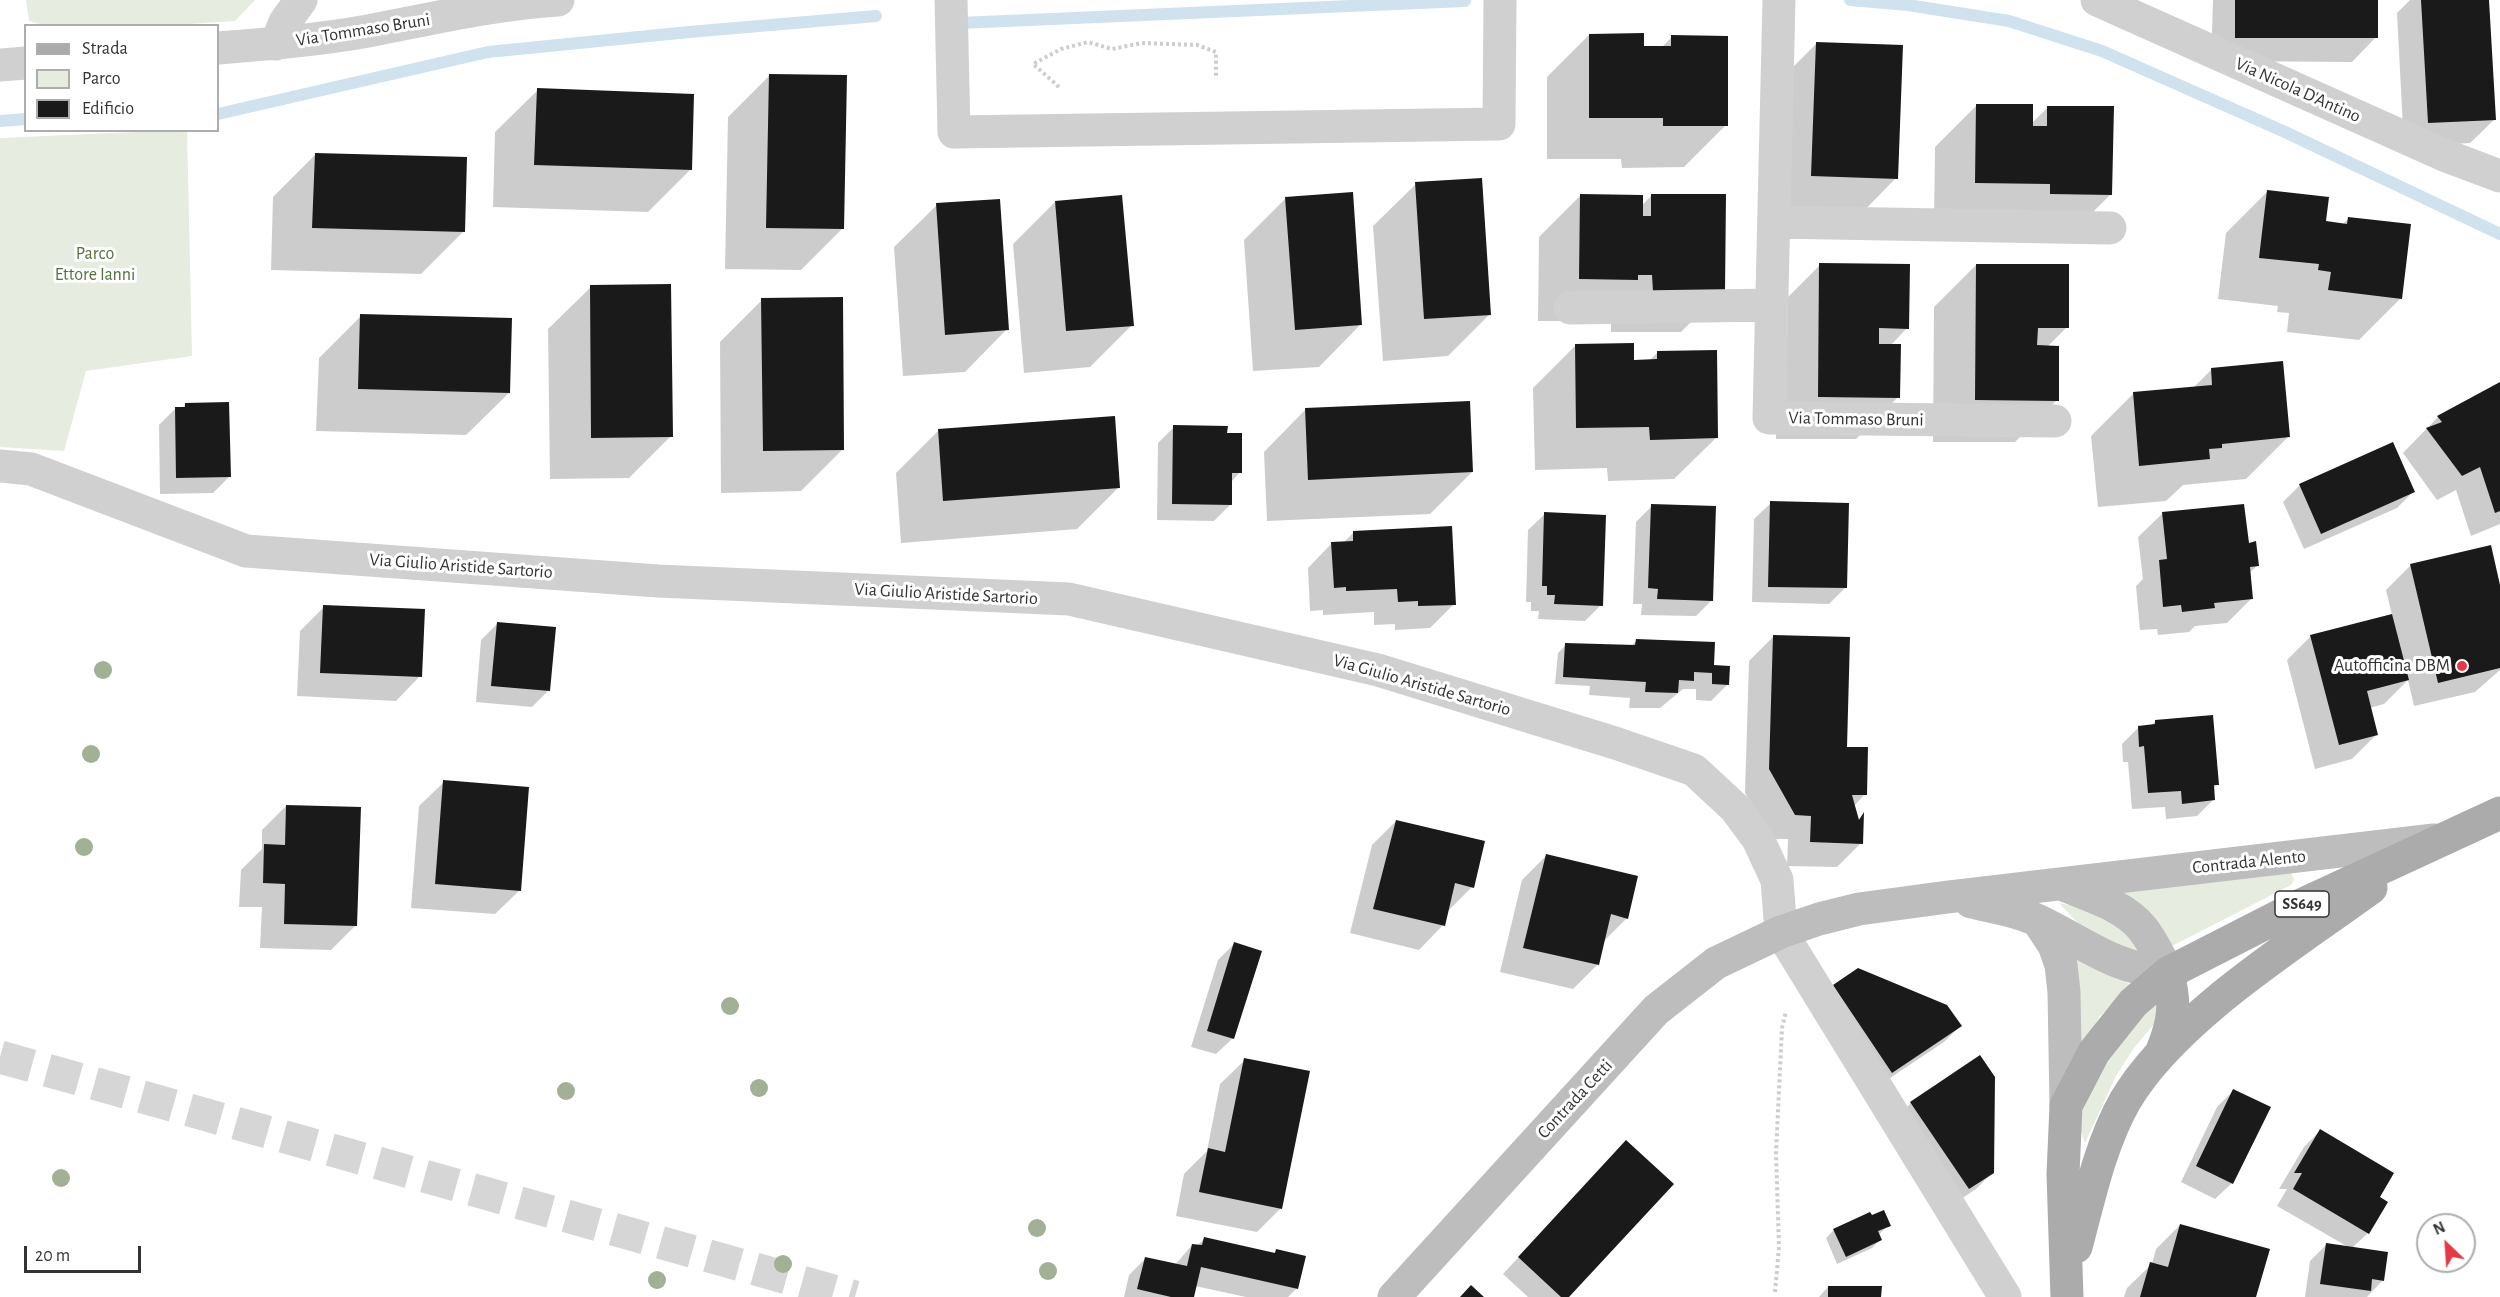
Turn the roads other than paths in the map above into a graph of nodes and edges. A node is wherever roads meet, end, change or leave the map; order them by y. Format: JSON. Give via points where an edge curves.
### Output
{"nodes":[{"id":1,"x":301,"y":0,"type":"edge"},
{"id":2,"x":558,"y":0,"type":"edge"},
{"id":3,"x":951,"y":0,"type":"edge"},
{"id":4,"x":1500,"y":0,"type":"edge"},
{"id":5,"x":2097,"y":0,"type":"edge"},
{"id":6,"x":1779,"y":6,"type":"edge"},
{"id":7,"x":276,"y":44,"type":"junction"},
{"id":8,"x":219,"y":48,"type":"edge"},
{"id":9,"x":24,"y":63,"type":"edge"},
{"id":10,"x":0,"y":65,"type":"edge"},
{"id":11,"x":2500,"y":176,"type":"edge"},
{"id":12,"x":1774,"y":222,"type":"junction"},
{"id":13,"x":2110,"y":228,"type":"dead end"},
{"id":14,"x":1772,"y":305,"type":"junction"},
{"id":15,"x":1570,"y":308,"type":"dead end"},
{"id":16,"x":2055,"y":421,"type":"dead end"},
{"id":17,"x":0,"y":466,"type":"edge"},
{"id":18,"x":2500,"y":813,"type":"edge"},
{"id":19,"x":2439,"y":840,"type":"junction"},
{"id":20,"x":2059,"y":883,"type":"junction"},
{"id":21,"x":1948,"y":897,"type":"junction"},
{"id":22,"x":2038,"y":921,"type":"junction"},
{"id":23,"x":1781,"y":932,"type":"junction"},
{"id":24,"x":2256,"y":972,"type":"junction"},
{"id":25,"x":2168,"y":973,"type":"junction"},
{"id":26,"x":2161,"y":1052,"type":"junction"},
{"id":27,"x":2066,"y":1106,"type":"junction"},
{"id":28,"x":2067,"y":1286,"type":"edge"},
{"id":29,"x":1394,"y":1297,"type":"edge"},
{"id":30,"x":2005,"y":1297,"type":"edge"}],
"edges":[{"from":1,"to":7,"type":"street","via":[[285,21]]},
{"from":2,"to":7,"type":"street","name":"Via Tommaso Bruni","via":[[510,3]]},
{"from":3,"to":4,"type":"street","via":[[954,132],[1499,124]]},
{"from":5,"to":11,"type":"street","name":"Via Nicola D'Antino","via":[[2444,155]]},
{"from":6,"to":12,"type":"street","name":"Via Tommaso Bruni"},
{"from":7,"to":8,"type":"street","name":"Via Tommaso Bruni"},
{"from":9,"to":10,"type":"street"},
{"from":12,"to":13,"type":"street"},
{"from":12,"to":14,"type":"street","name":"Via Tommaso Bruni"},
{"from":14,"to":15,"type":"street"},
{"from":14,"to":16,"type":"street","name":"Via Tommaso Bruni","via":[[1769,418]]},
{"from":17,"to":23,"type":"street","name":"Via Giulio Aristide Sartorio","via":[[31,469],[246,550],[658,581],[1069,599],[1378,670],[1694,770],[1735,808],[1758,839],[1777,880]]},
{"from":18,"to":19,"type":"main road","number":"SS649"},
{"from":19,"to":20,"type":"main road","name":"Contrada Alento"},
{"from":19,"to":24,"type":"main road","number":"SS649"},
{"from":19,"to":25,"type":"main road","number":"SS649"},
{"from":20,"to":21,"type":"main road","name":"Contrada Alento"},
{"from":20,"to":25,"type":"main road","name":"Contrada Alento","via":[[2101,900],[2134,920]]},
{"from":21,"to":22,"type":"main road","name":"Contrada Alento"},
{"from":21,"to":23,"type":"main road","name":"Contrada Alento","via":[[1859,909]]},
{"from":22,"to":25,"type":"main road","name":"Contrada Alento","via":[[2134,969]]},
{"from":22,"to":27,"type":"main road","via":[[2054,945],[2061,965]]},
{"from":23,"to":29,"type":"main road","name":"Contrada Cetti","via":[[1716,963],[1656,1010]]},
{"from":23,"to":30,"type":"street"},
{"from":24,"to":25,"type":"main road","via":[[2212,976]]},
{"from":24,"to":26,"type":"main road","number":"SS649"},
{"from":25,"to":26,"type":"main road","number":"SS649","via":[[2174,1012]]},
{"from":25,"to":27,"type":"main road","number":"SS649","via":[[2133,1003],[2106,1035]]},
{"from":26,"to":28,"type":"main road","number":"SS649","via":[[2115,1122],[2094,1179]]},
{"from":27,"to":28,"type":"main road","number":"SS649","via":[[2063,1174]]}]}
